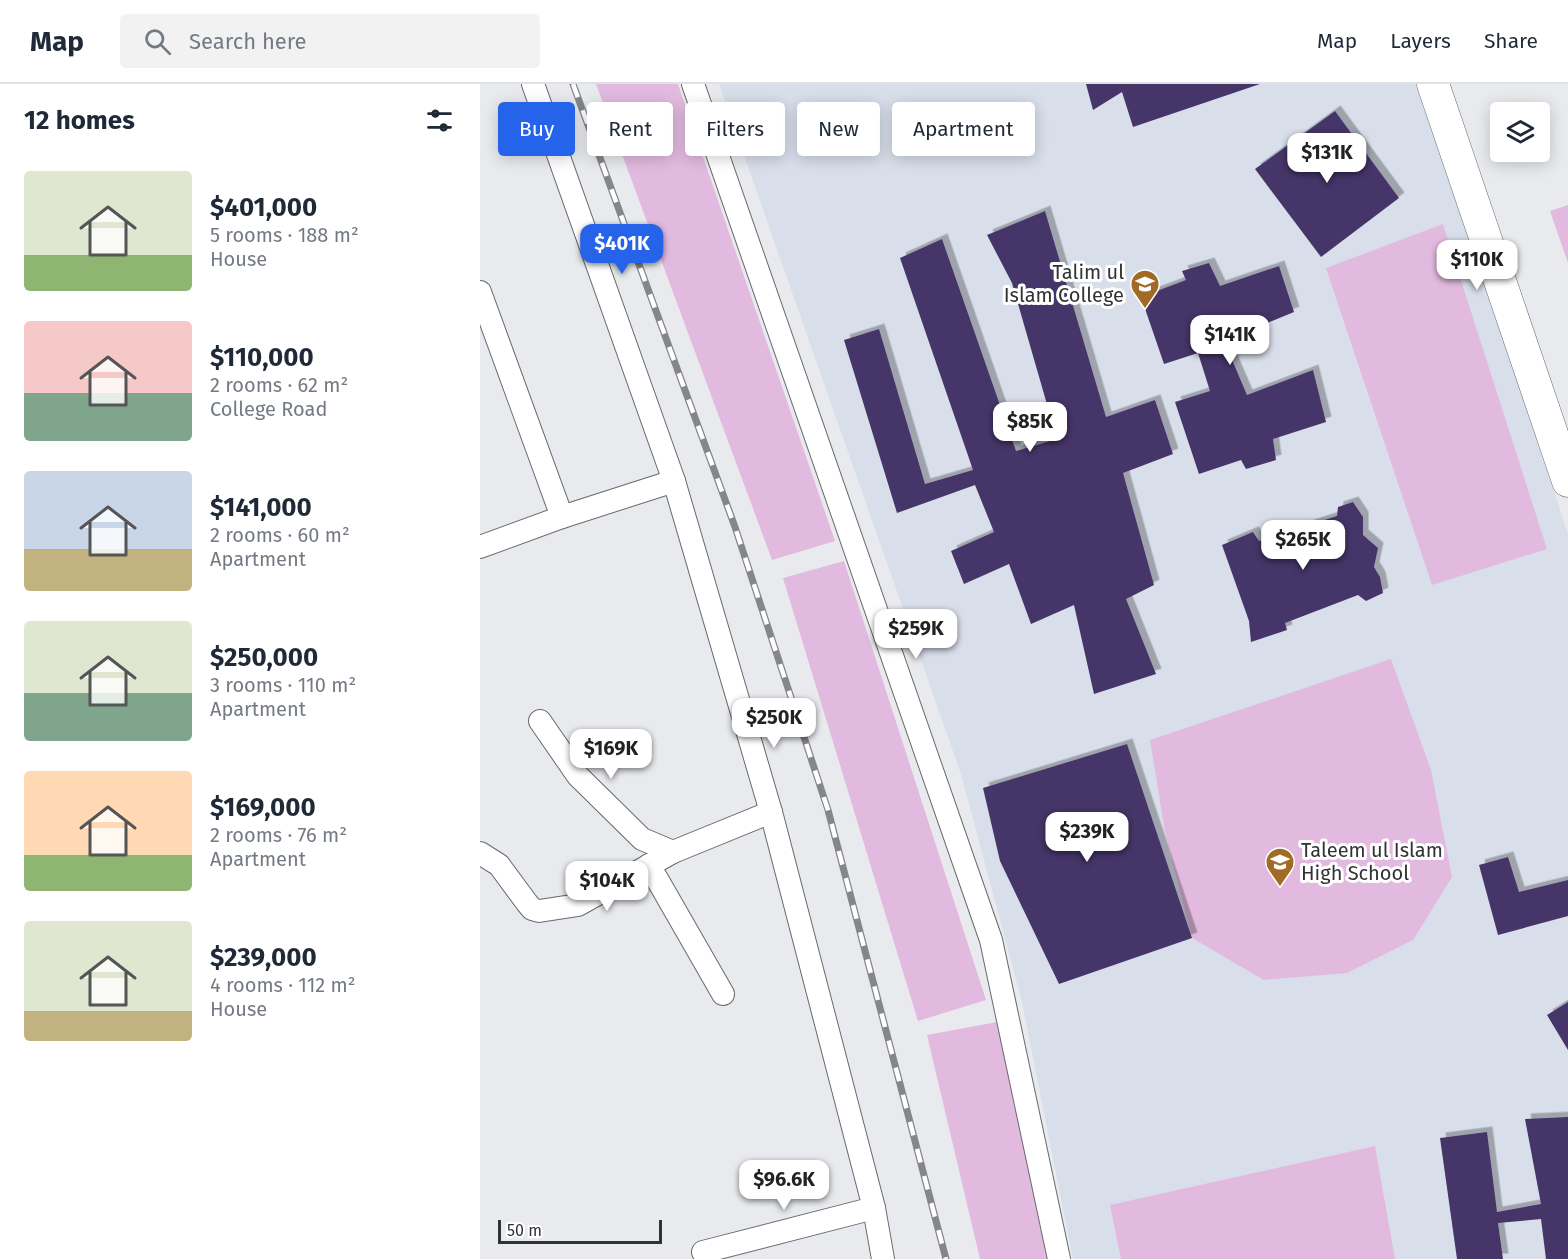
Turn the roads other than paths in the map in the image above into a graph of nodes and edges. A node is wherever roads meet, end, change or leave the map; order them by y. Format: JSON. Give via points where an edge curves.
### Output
{"nodes":[{"id":1,"x":532,"y":84,"type":"edge"},
{"id":2,"x":693,"y":84,"type":"edge"},
{"id":3,"x":1433,"y":84,"type":"edge"},
{"id":4,"x":480,"y":292,"type":"edge"},
{"id":5,"x":674,"y":480,"type":"junction"},
{"id":6,"x":1568,"y":481,"type":"edge"},
{"id":7,"x":562,"y":517,"type":"junction"},
{"id":8,"x":480,"y":547,"type":"edge"},
{"id":9,"x":540,"y":721,"type":"dead end"},
{"id":10,"x":771,"y":812,"type":"junction"},
{"id":11,"x":673,"y":852,"type":"junction"},
{"id":12,"x":480,"y":853,"type":"edge"},
{"id":13,"x":649,"y":865,"type":"junction"},
{"id":14,"x":723,"y":993,"type":"dead end"},
{"id":15,"x":874,"y":1208,"type":"junction"},
{"id":16,"x":703,"y":1252,"type":"dead end"},
{"id":17,"x":883,"y":1259,"type":"edge"},
{"id":18,"x":1059,"y":1259,"type":"edge"}],
"edges":[{"from":1,"to":5,"type":"street"},
{"from":2,"to":18,"type":"street","via":[[990,940]]},
{"from":3,"to":6,"type":"main road"},
{"from":4,"to":7,"type":"street"},
{"from":5,"to":7,"type":"street"},
{"from":5,"to":10,"type":"street"},
{"from":7,"to":8,"type":"street"},
{"from":9,"to":11,"type":"street","via":[[578,776],[642,839]]},
{"from":10,"to":11,"type":"street"},
{"from":10,"to":15,"type":"street"},
{"from":11,"to":13,"type":"street"},
{"from":12,"to":13,"type":"street","via":[[499,865],[532,909],[539,911],[578,905]]},
{"from":13,"to":14,"type":"street"},
{"from":15,"to":16,"type":"street"},
{"from":15,"to":17,"type":"street"}]}
